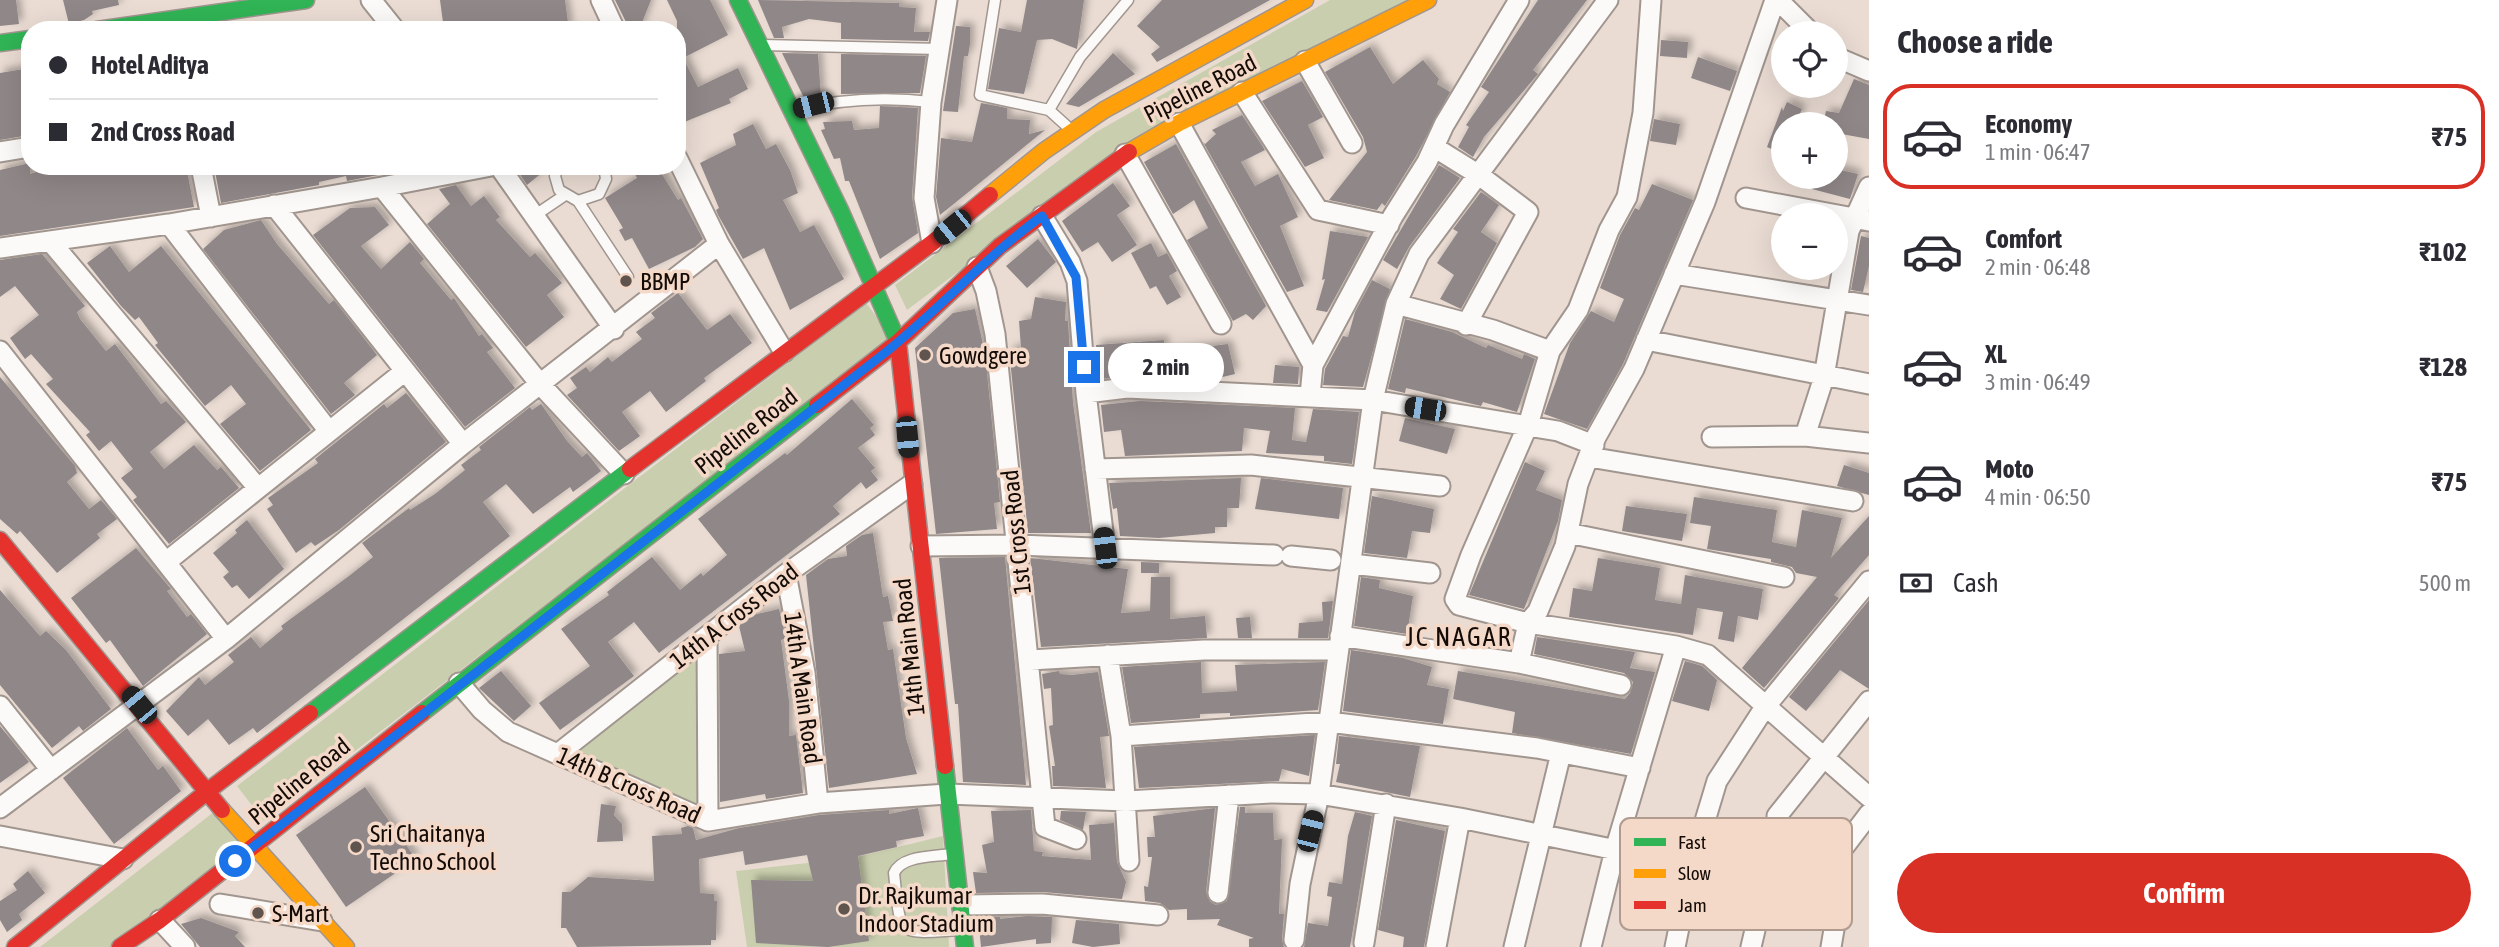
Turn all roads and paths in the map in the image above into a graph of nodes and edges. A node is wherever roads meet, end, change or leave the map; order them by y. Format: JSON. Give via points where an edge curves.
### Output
{"nodes":[{"id":1,"x":306,"y":0,"type":"edge"},
{"id":2,"x":371,"y":0,"type":"edge"},
{"id":3,"x":601,"y":0,"type":"edge"},
{"id":4,"x":738,"y":0,"type":"edge"},
{"id":5,"x":947,"y":0,"type":"edge"},
{"id":6,"x":995,"y":0,"type":"edge"},
{"id":7,"x":1128,"y":0,"type":"edge"},
{"id":8,"x":1305,"y":0,"type":"edge"},
{"id":9,"x":1428,"y":0,"type":"edge"},
{"id":10,"x":1519,"y":0,"type":"edge"},
{"id":11,"x":1608,"y":0,"type":"edge"},
{"id":12,"x":1651,"y":0,"type":"edge"},
{"id":13,"x":1777,"y":0,"type":"edge"},
{"id":14,"x":249,"y":4,"type":"edge"},
{"id":15,"x":150,"y":21,"type":"edge"},
{"id":16,"x":388,"y":21,"type":"edge"},
{"id":17,"x":611,"y":21,"type":"edge"},
{"id":18,"x":1799,"y":21,"type":"edge"},
{"id":19,"x":21,"y":40,"type":"edge"},
{"id":20,"x":0,"y":43,"type":"edge"},
{"id":21,"x":759,"y":46,"type":"junction"},
{"id":22,"x":941,"y":49,"type":"junction"},
{"id":23,"x":1305,"y":61,"type":"junction"},
{"id":24,"x":1848,"y":62,"type":"edge"},
{"id":25,"x":1869,"y":71,"type":"edge"},
{"id":26,"x":1242,"y":92,"type":"junction"},
{"id":27,"x":931,"y":102,"type":"junction"},
{"id":28,"x":793,"y":110,"type":"junction"},
{"id":29,"x":1049,"y":110,"type":"junction"},
{"id":30,"x":1179,"y":123,"type":"junction"},
{"id":31,"x":1072,"y":131,"type":"junction"},
{"id":32,"x":1352,"y":143,"type":"dead end"},
{"id":33,"x":21,"y":148,"type":"edge"},
{"id":34,"x":1434,"y":148,"type":"junction"},
{"id":35,"x":0,"y":152,"type":"edge"},
{"id":36,"x":1125,"y":154,"type":"junction"},
{"id":37,"x":203,"y":175,"type":"edge"},
{"id":38,"x":445,"y":175,"type":"edge"},
{"id":39,"x":505,"y":175,"type":"edge"},
{"id":40,"x":557,"y":175,"type":"edge"},
{"id":41,"x":605,"y":175,"type":"edge"},
{"id":42,"x":685,"y":175,"type":"edge"},
{"id":43,"x":1479,"y":175,"type":"junction"},
{"id":44,"x":383,"y":187,"type":"junction"},
{"id":45,"x":1869,"y":187,"type":"edge"},
{"id":46,"x":565,"y":195,"type":"junction"},
{"id":47,"x":1746,"y":198,"type":"dead end"},
{"id":48,"x":578,"y":201,"type":"junction"},
{"id":49,"x":275,"y":205,"type":"junction"},
{"id":50,"x":211,"y":216,"type":"junction"},
{"id":51,"x":534,"y":216,"type":"junction"},
{"id":52,"x":1042,"y":216,"type":"junction"},
{"id":53,"x":1862,"y":219,"type":"edge"},
{"id":54,"x":169,"y":224,"type":"junction"},
{"id":55,"x":1389,"y":225,"type":"junction"},
{"id":56,"x":50,"y":241,"type":"junction"},
{"id":57,"x":932,"y":243,"type":"junction"},
{"id":58,"x":719,"y":244,"type":"junction"},
{"id":59,"x":0,"y":248,"type":"edge"},
{"id":60,"x":977,"y":267,"type":"junction"},
{"id":61,"x":1674,"y":274,"type":"junction"},
{"id":62,"x":628,"y":277,"type":"dead end"},
{"id":63,"x":876,"y":286,"type":"junction"},
{"id":64,"x":1839,"y":299,"type":"junction"},
{"id":65,"x":1396,"y":304,"type":"junction"},
{"id":66,"x":1869,"y":305,"type":"edge"},
{"id":67,"x":1221,"y":324,"type":"dead end"},
{"id":68,"x":1466,"y":325,"type":"junction"},
{"id":69,"x":614,"y":329,"type":"junction"},
{"id":70,"x":1646,"y":340,"type":"junction"},
{"id":71,"x":898,"y":342,"type":"junction"},
{"id":72,"x":0,"y":351,"type":"edge"},
{"id":73,"x":1550,"y":351,"type":"junction"},
{"id":74,"x":784,"y":352,"type":"junction"},
{"id":75,"x":1314,"y":365,"type":"junction"},
{"id":76,"x":405,"y":372,"type":"junction"},
{"id":77,"x":1825,"y":377,"type":"junction"},
{"id":78,"x":540,"y":384,"type":"junction"},
{"id":79,"x":1869,"y":384,"type":"edge"},
{"id":80,"x":1086,"y":393,"type":"junction"},
{"id":81,"x":1310,"y":395,"type":"junction"},
{"id":82,"x":1373,"y":400,"type":"junction"},
{"id":83,"x":1528,"y":425,"type":"junction"},
{"id":84,"x":328,"y":430,"type":"junction"},
{"id":85,"x":1712,"y":436,"type":"dead end"},
{"id":86,"x":1805,"y":436,"type":"junction"},
{"id":87,"x":1869,"y":443,"type":"edge"},
{"id":88,"x":463,"y":444,"type":"junction"},
{"id":89,"x":1592,"y":451,"type":"junction"},
{"id":90,"x":1095,"y":469,"type":"junction"},
{"id":91,"x":624,"y":474,"type":"junction"},
{"id":92,"x":1362,"y":478,"type":"junction"},
{"id":93,"x":912,"y":484,"type":"junction"},
{"id":94,"x":257,"y":486,"type":"junction"},
{"id":95,"x":1440,"y":486,"type":"dead end"},
{"id":96,"x":1853,"y":501,"type":"dead end"},
{"id":97,"x":1568,"y":533,"type":"junction"},
{"id":98,"x":0,"y":540,"type":"edge"},
{"id":99,"x":1018,"y":545,"type":"junction"},
{"id":100,"x":921,"y":546,"type":"junction"},
{"id":101,"x":1105,"y":548,"type":"junction"},
{"id":102,"x":1331,"y":560,"type":"dead end"},
{"id":103,"x":166,"y":562,"type":"junction"},
{"id":104,"x":1352,"y":564,"type":"junction"},
{"id":105,"x":1430,"y":573,"type":"dead end"},
{"id":106,"x":786,"y":574,"type":"junction"},
{"id":107,"x":1784,"y":577,"type":"dead end"},
{"id":108,"x":1869,"y":580,"type":"edge"},
{"id":109,"x":1861,"y":603,"type":"edge"},
{"id":110,"x":1528,"y":623,"type":"junction"},
{"id":111,"x":707,"y":637,"type":"junction"},
{"id":112,"x":226,"y":639,"type":"junction"},
{"id":113,"x":1339,"y":643,"type":"junction"},
{"id":114,"x":1676,"y":646,"type":"junction"},
{"id":115,"x":1108,"y":655,"type":"junction"},
{"id":116,"x":1030,"y":660,"type":"junction"},
{"id":117,"x":1519,"y":663,"type":"junction"},
{"id":118,"x":458,"y":683,"type":"junction"},
{"id":119,"x":1621,"y":685,"type":"dead end"},
{"id":120,"x":1869,"y":701,"type":"edge"},
{"id":121,"x":139,"y":705,"type":"junction"},
{"id":122,"x":0,"y":706,"type":"edge"},
{"id":123,"x":1765,"y":707,"type":"junction"},
{"id":124,"x":1329,"y":722,"type":"junction"},
{"id":125,"x":1121,"y":736,"type":"junction"},
{"id":126,"x":559,"y":753,"type":"junction"},
{"id":127,"x":1561,"y":753,"type":"junction"},
{"id":128,"x":1826,"y":759,"type":"junction"},
{"id":129,"x":1640,"y":768,"type":"junction"},
{"id":130,"x":51,"y":770,"type":"junction"},
{"id":131,"x":209,"y":790,"type":"junction"},
{"id":132,"x":947,"y":794,"type":"junction"},
{"id":133,"x":1319,"y":794,"type":"junction"},
{"id":134,"x":1229,"y":795,"type":"junction"},
{"id":135,"x":1869,"y":797,"type":"edge"},
{"id":136,"x":1041,"y":800,"type":"junction"},
{"id":137,"x":1126,"y":801,"type":"junction"},
{"id":138,"x":818,"y":803,"type":"junction"},
{"id":139,"x":1387,"y":804,"type":"junction"},
{"id":140,"x":0,"y":808,"type":"edge"},
{"id":141,"x":1869,"y":814,"type":"edge"},
{"id":142,"x":1777,"y":816,"type":"dead end"},
{"id":143,"x":1461,"y":818,"type":"junction"},
{"id":144,"x":1625,"y":818,"type":"edge"},
{"id":145,"x":1705,"y":818,"type":"edge"},
{"id":146,"x":708,"y":821,"type":"junction"},
{"id":147,"x":1540,"y":834,"type":"junction"},
{"id":148,"x":1620,"y":834,"type":"edge"},
{"id":149,"x":0,"y":836,"type":"edge"},
{"id":150,"x":1852,"y":836,"type":"edge"},
{"id":151,"x":1076,"y":839,"type":"dead end"},
{"id":152,"x":253,"y":846,"type":"junction"},
{"id":153,"x":1615,"y":850,"type":"junction"},
{"id":154,"x":1620,"y":851,"type":"edge"},
{"id":155,"x":956,"y":853,"type":"junction"},
{"id":156,"x":123,"y":859,"type":"junction"},
{"id":157,"x":1129,"y":861,"type":"dead end"},
{"id":158,"x":1219,"y":893,"type":"dead end"},
{"id":159,"x":220,"y":904,"type":"dead end"},
{"id":160,"x":962,"y":905,"type":"junction"},
{"id":161,"x":1158,"y":915,"type":"dead end"},
{"id":162,"x":160,"y":920,"type":"junction"},
{"id":163,"x":322,"y":921,"type":"junction"},
{"id":164,"x":964,"y":930,"type":"junction"},
{"id":165,"x":1294,"y":940,"type":"dead end"},
{"id":166,"x":1364,"y":943,"type":"dead end"},
{"id":167,"x":15,"y":947,"type":"edge"},
{"id":168,"x":120,"y":947,"type":"edge"},
{"id":169,"x":185,"y":947,"type":"edge"},
{"id":170,"x":346,"y":947,"type":"edge"},
{"id":171,"x":965,"y":947,"type":"edge"},
{"id":172,"x":1436,"y":947,"type":"edge"},
{"id":173,"x":1514,"y":947,"type":"edge"},
{"id":174,"x":1591,"y":947,"type":"edge"}],
"edges":[{"from":1,"to":14,"type":"main road"},
{"from":2,"to":16,"type":"street"},
{"from":3,"to":17,"type":"street"},
{"from":4,"to":21,"type":"main road","name":"14th Main Road"},
{"from":5,"to":22,"type":"street"},
{"from":6,"to":29,"type":"lane","via":[[980,95]]},
{"from":7,"to":29,"type":"lane","via":[[1080,57]]},
{"from":8,"to":31,"type":"main road","name":"Pipeline Road"},
{"from":9,"to":23,"type":"main road","name":"Pipeline Road"},
{"from":10,"to":34,"type":"street"},
{"from":11,"to":43,"type":"street"},
{"from":12,"to":73,"type":"street","via":[[1643,113],[1628,197],[1609,230],[1578,310]]},
{"from":13,"to":18,"type":"street"},
{"from":13,"to":61,"type":"street","via":[[1706,202]]},
{"from":14,"to":15,"type":"main road"},
{"from":19,"to":20,"type":"main road"},
{"from":21,"to":22,"type":"lane"},
{"from":21,"to":28,"type":"main road","name":"14th Main Road"},
{"from":22,"to":27,"type":"street"},
{"from":23,"to":26,"type":"main road","name":"Pipeline Road"},
{"from":23,"to":32,"type":"street"},
{"from":24,"to":25,"type":"street"},
{"from":26,"to":30,"type":"main road","name":"Pipeline Road"},
{"from":26,"to":55,"type":"street","via":[[1318,210]]},
{"from":27,"to":28,"type":"lane","via":[[891,97],[832,101]]},
{"from":27,"to":57,"type":"street","via":[[924,198]]},
{"from":28,"to":63,"type":"main road","name":"14th Main Road"},
{"from":29,"to":31,"type":"lane"},
{"from":30,"to":36,"type":"main road","name":"Pipeline Road"},
{"from":30,"to":75,"type":"street"},
{"from":31,"to":57,"type":"main road","name":"Pipeline Road"},
{"from":33,"to":35,"type":"street"},
{"from":34,"to":43,"type":"street"},
{"from":34,"to":55,"type":"street"},
{"from":36,"to":52,"type":"main road","name":"Pipeline Road"},
{"from":36,"to":67,"type":"street"},
{"from":37,"to":50,"type":"street"},
{"from":38,"to":44,"type":"street"},
{"from":39,"to":51,"type":"street"},
{"from":40,"to":46,"type":"lane"},
{"from":41,"to":48,"type":"lane","via":[[599,194]]},
{"from":42,"to":58,"type":"street"},
{"from":43,"to":65,"type":"street","via":[[1419,254]]},
{"from":43,"to":68,"type":"street","via":[[1528,212]]},
{"from":44,"to":49,"type":"street"},
{"from":44,"to":78,"type":"street"},
{"from":45,"to":53,"type":"street"},
{"from":46,"to":48,"type":"lane"},
{"from":46,"to":51,"type":"lane"},
{"from":47,"to":53,"type":"street"},
{"from":48,"to":62,"type":"lane"},
{"from":49,"to":50,"type":"street"},
{"from":49,"to":76,"type":"street"},
{"from":50,"to":54,"type":"street"},
{"from":51,"to":69,"type":"street"},
{"from":52,"to":60,"type":"main road","name":"Pipeline Road"},
{"from":52,"to":80,"type":"street","via":[[1076,277]]},
{"from":53,"to":64,"type":"street","via":[[1849,231]]},
{"from":54,"to":56,"type":"street"},
{"from":54,"to":84,"type":"street"},
{"from":55,"to":75,"type":"street"},
{"from":56,"to":59,"type":"street"},
{"from":56,"to":94,"type":"street"},
{"from":57,"to":63,"type":"main road","name":"Pipeline Road"},
{"from":58,"to":69,"type":"street"},
{"from":58,"to":74,"type":"street"},
{"from":60,"to":71,"type":"main road","name":"Pipeline Road"},
{"from":60,"to":99,"type":"street","name":"1st Cross Road","via":[[992,316]]},
{"from":61,"to":64,"type":"street"},
{"from":61,"to":70,"type":"street"},
{"from":63,"to":71,"type":"main road","name":"14th Main Road"},
{"from":63,"to":74,"type":"main road","name":"Pipeline Road"},
{"from":64,"to":66,"type":"street"},
{"from":64,"to":77,"type":"street"},
{"from":65,"to":68,"type":"street"},
{"from":65,"to":82,"type":"street"},
{"from":68,"to":73,"type":"street"},
{"from":69,"to":78,"type":"street"},
{"from":70,"to":77,"type":"street"},
{"from":70,"to":89,"type":"street"},
{"from":71,"to":93,"type":"main road","name":"14th Main Road"},
{"from":71,"to":118,"type":"main road","name":"Pipeline Road"},
{"from":72,"to":103,"type":"street"},
{"from":73,"to":83,"type":"street"},
{"from":74,"to":91,"type":"main road","name":"Pipeline Road"},
{"from":75,"to":81,"type":"street"},
{"from":76,"to":84,"type":"street"},
{"from":76,"to":88,"type":"street"},
{"from":77,"to":79,"type":"street"},
{"from":77,"to":86,"type":"street"},
{"from":78,"to":88,"type":"street"},
{"from":78,"to":91,"type":"street"},
{"from":80,"to":81,"type":"street","via":[[1127,388]]},
{"from":80,"to":90,"type":"street"},
{"from":81,"to":82,"type":"street"},
{"from":82,"to":83,"type":"street"},
{"from":82,"to":92,"type":"street"},
{"from":83,"to":89,"type":"street","via":[[1558,430]]},
{"from":83,"to":110,"type":"street","via":[[1455,599],[1460,605]]},
{"from":84,"to":94,"type":"street"},
{"from":85,"to":86,"type":"street"},
{"from":86,"to":87,"type":"street"},
{"from":88,"to":112,"type":"street"},
{"from":89,"to":96,"type":"street"},
{"from":89,"to":97,"type":"street","via":[[1578,484]]},
{"from":90,"to":92,"type":"street","via":[[1251,465]]},
{"from":90,"to":101,"type":"street"},
{"from":91,"to":131,"type":"main road","name":"Pipeline Road"},
{"from":92,"to":95,"type":"street"},
{"from":92,"to":104,"type":"street"},
{"from":93,"to":100,"type":"main road","name":"14th Main Road"},
{"from":93,"to":106,"type":"street","name":"14th A Cross Road"},
{"from":94,"to":103,"type":"street"},
{"from":97,"to":107,"type":"street"},
{"from":97,"to":110,"type":"street","via":[[1538,611]]},
{"from":98,"to":121,"type":"main road"},
{"from":99,"to":100,"type":"street"},
{"from":99,"to":101,"type":"street"},
{"from":99,"to":116,"type":"street","name":"1st Cross Road"},
{"from":100,"to":132,"type":"main road","name":"14th Main Road"},
{"from":101,"to":102,"type":"street"},
{"from":103,"to":112,"type":"street"},
{"from":104,"to":105,"type":"street"},
{"from":104,"to":113,"type":"street"},
{"from":106,"to":111,"type":"street","name":"14th A Cross Road"},
{"from":106,"to":138,"type":"street","name":"14th A Main Road","via":[[805,673]]},
{"from":108,"to":109,"type":"street"},
{"from":109,"to":123,"type":"street"},
{"from":110,"to":114,"type":"street"},
{"from":110,"to":117,"type":"street"},
{"from":111,"to":126,"type":"street","name":"14th A Cross Road"},
{"from":111,"to":146,"type":"street"},
{"from":112,"to":121,"type":"street"},
{"from":113,"to":115,"type":"street"},
{"from":113,"to":117,"type":"street"},
{"from":113,"to":124,"type":"street"},
{"from":114,"to":123,"type":"street","via":[[1708,655]]},
{"from":114,"to":129,"type":"street"},
{"from":115,"to":116,"type":"street"},
{"from":115,"to":125,"type":"street"},
{"from":116,"to":136,"type":"street","name":"1st Cross Road"},
{"from":117,"to":119,"type":"street"},
{"from":118,"to":126,"type":"street","name":"14th B Cross Road","via":[[508,732]]},
{"from":118,"to":152,"type":"main road","name":"Pipeline Road"},
{"from":120,"to":128,"type":"street"},
{"from":121,"to":130,"type":"street"},
{"from":121,"to":131,"type":"main road"},
{"from":122,"to":130,"type":"street"},
{"from":123,"to":128,"type":"street"},
{"from":123,"to":145,"type":"street","via":[[1713,790]]},
{"from":124,"to":125,"type":"street"},
{"from":124,"to":127,"type":"street"},
{"from":124,"to":133,"type":"street"},
{"from":125,"to":137,"type":"street"},
{"from":126,"to":146,"type":"street","name":"14th B Cross Road"},
{"from":127,"to":129,"type":"street"},
{"from":127,"to":147,"type":"street"},
{"from":128,"to":135,"type":"street"},
{"from":128,"to":142,"type":"street"},
{"from":129,"to":144,"type":"street"},
{"from":130,"to":140,"type":"street"},
{"from":131,"to":152,"type":"main road"},
{"from":131,"to":156,"type":"main road","name":"Pipeline Road"},
{"from":132,"to":136,"type":"street","name":"14th B Cross Road"},
{"from":132,"to":138,"type":"street","name":"14th B Cross Road"},
{"from":132,"to":155,"type":"main road","name":"14th Main Road"},
{"from":133,"to":134,"type":"street","name":"14th B Cross Road"},
{"from":133,"to":139,"type":"street","name":"14th B Cross Road"},
{"from":133,"to":165,"type":"street","via":[[1300,884]]},
{"from":134,"to":137,"type":"street","name":"14th B Cross Road"},
{"from":134,"to":158,"type":"street"},
{"from":136,"to":137,"type":"street","name":"14th B Cross Road"},
{"from":136,"to":151,"type":"street","name":"1st Cross Road","via":[[1045,827]]},
{"from":137,"to":157,"type":"street"},
{"from":138,"to":146,"type":"street","name":"14th B Cross Road"},
{"from":139,"to":143,"type":"street","name":"14th B Cross Road"},
{"from":139,"to":166,"type":"street"},
{"from":141,"to":150,"type":"street"},
{"from":143,"to":147,"type":"street","name":"14th B Cross Road"},
{"from":143,"to":172,"type":"street"},
{"from":147,"to":153,"type":"street","name":"14th B Cross Road"},
{"from":147,"to":173,"type":"street"},
{"from":148,"to":153,"type":"street"},
{"from":149,"to":156,"type":"street"},
{"from":152,"to":162,"type":"main road","name":"Pipeline Road"},
{"from":152,"to":163,"type":"main road"},
{"from":153,"to":154,"type":"street","name":"14th B Cross Road"},
{"from":153,"to":174,"type":"street"},
{"from":155,"to":160,"type":"main road","name":"14th Main Road"},
{"from":155,"to":164,"type":"lane","via":[[905,861],[894,873],[895,886],[898,913],[907,931]]},
{"from":156,"to":167,"type":"main road","name":"Pipeline Road"},
{"from":159,"to":163,"type":"street"},
{"from":160,"to":161,"type":"street","via":[[1042,904]]},
{"from":160,"to":164,"type":"main road","name":"14th Main Road"},
{"from":162,"to":168,"type":"main road","name":"Pipeline Road"},
{"from":162,"to":169,"type":"street"},
{"from":163,"to":170,"type":"main road"},
{"from":164,"to":171,"type":"main road","name":"14th Main Road"}]}
